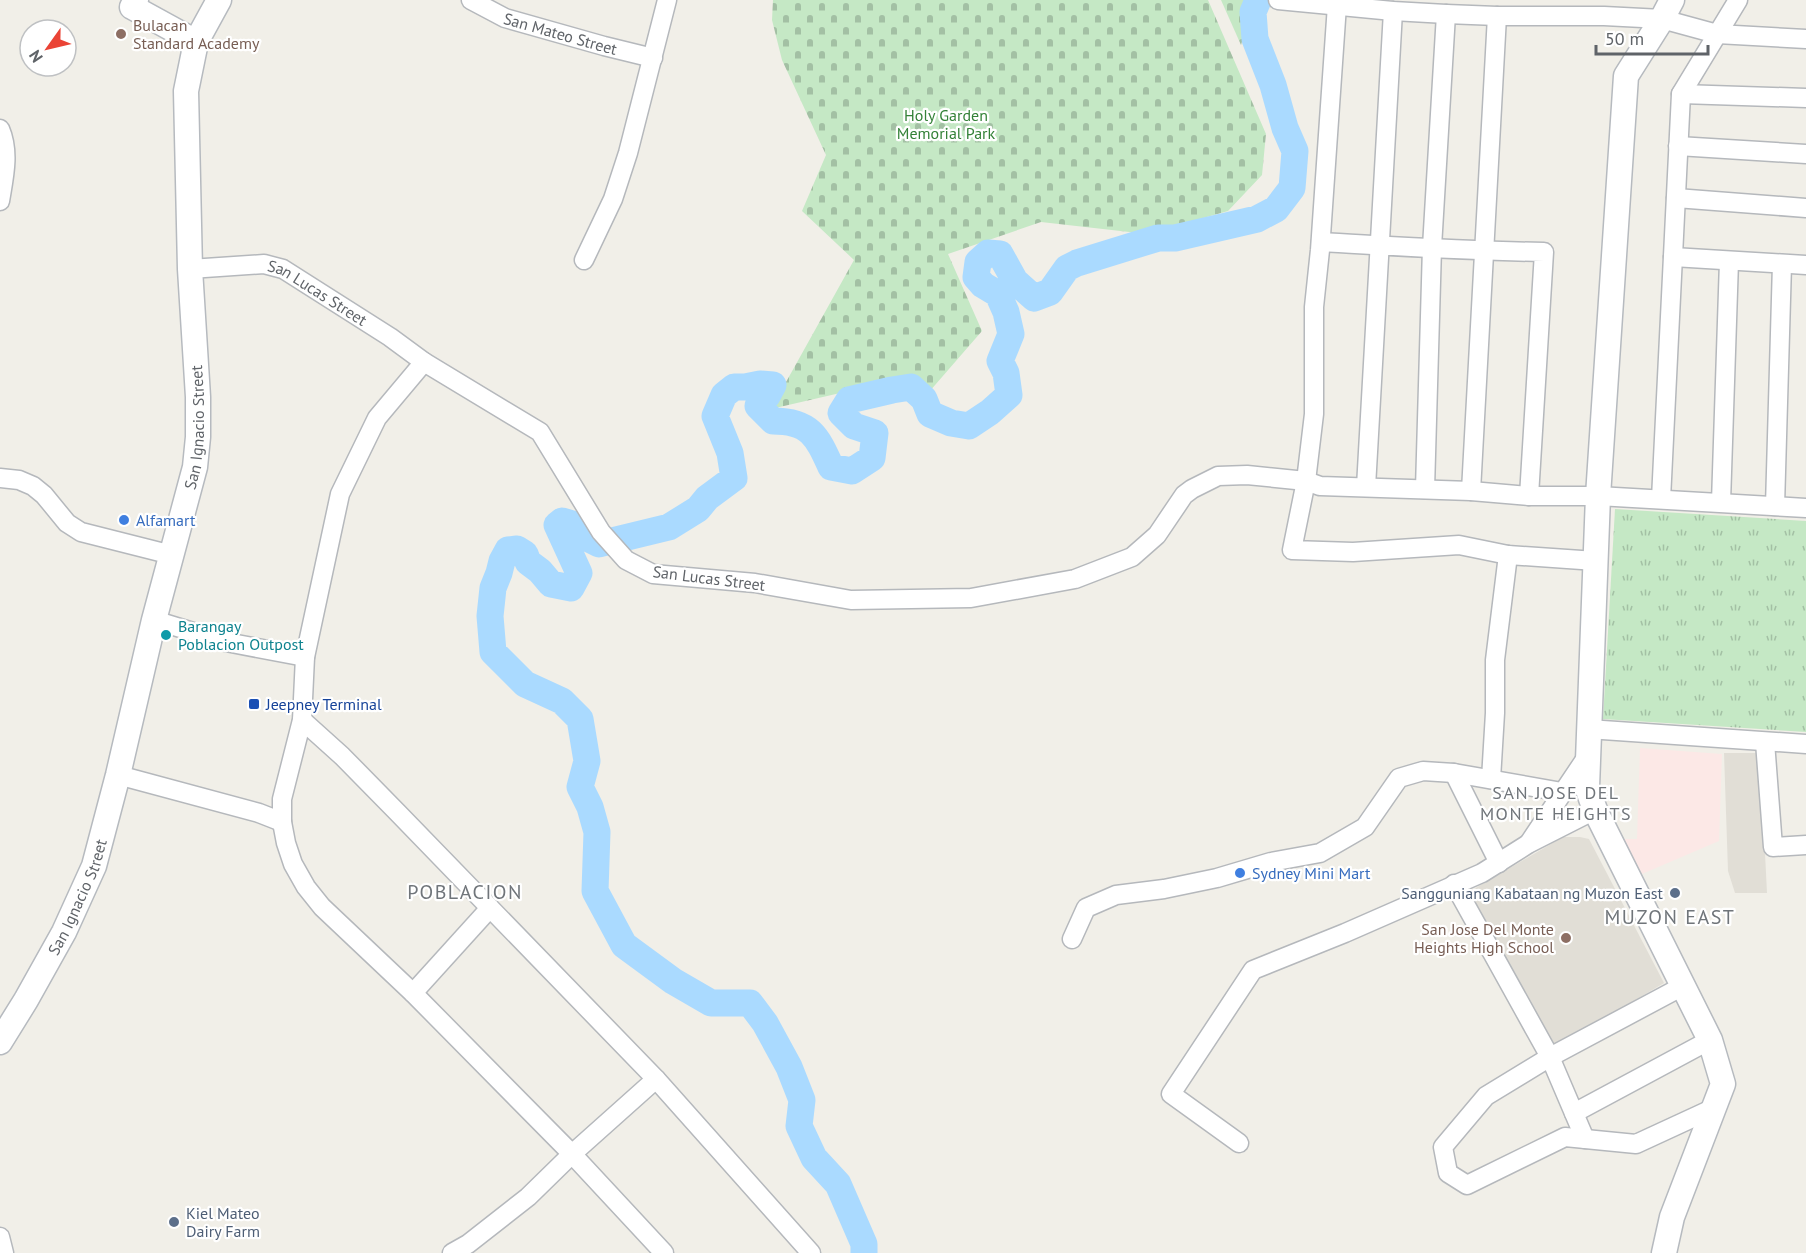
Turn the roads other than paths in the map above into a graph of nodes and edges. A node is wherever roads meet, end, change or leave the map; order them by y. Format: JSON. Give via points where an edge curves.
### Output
{"nodes":[{"id":1,"x":219,"y":0,"type":"edge"},
{"id":2,"x":471,"y":0,"type":"edge"},
{"id":3,"x":667,"y":0,"type":"edge"},
{"id":4,"x":1278,"y":0,"type":"edge"},
{"id":5,"x":1738,"y":0,"type":"edge"},
{"id":6,"x":130,"y":2,"type":"edge"},
{"id":7,"x":1337,"y":5,"type":"junction"},
{"id":8,"x":1603,"y":8,"type":"edge"},
{"id":9,"x":1667,"y":10,"type":"edge"},
{"id":10,"x":1393,"y":11,"type":"junction"},
{"id":11,"x":1446,"y":14,"type":"junction"},
{"id":12,"x":1497,"y":16,"type":"junction"},
{"id":13,"x":1717,"y":34,"type":"junction"},
{"id":14,"x":1806,"y":39,"type":"edge"},
{"id":15,"x":196,"y":42,"type":"junction"},
{"id":16,"x":652,"y":58,"type":"junction"},
{"id":17,"x":1681,"y":94,"type":"junction"},
{"id":18,"x":1806,"y":98,"type":"edge"},
{"id":19,"x":0,"y":129,"type":"edge"},
{"id":20,"x":1678,"y":146,"type":"junction"},
{"id":21,"x":1806,"y":154,"type":"edge"},
{"id":22,"x":1676,"y":198,"type":"junction"},
{"id":23,"x":0,"y":201,"type":"edge"},
{"id":24,"x":1806,"y":208,"type":"edge"},
{"id":25,"x":1321,"y":242,"type":"junction"},
{"id":26,"x":1380,"y":245,"type":"junction"},
{"id":27,"x":1431,"y":247,"type":"junction"},
{"id":28,"x":1485,"y":251,"type":"junction"},
{"id":29,"x":1673,"y":257,"type":"junction"},
{"id":30,"x":584,"y":260,"type":"dead end"},
{"id":31,"x":1730,"y":261,"type":"junction"},
{"id":32,"x":1782,"y":264,"type":"junction"},
{"id":33,"x":1806,"y":266,"type":"edge"},
{"id":34,"x":190,"y":269,"type":"junction"},
{"id":35,"x":424,"y":362,"type":"junction"},
{"id":36,"x":0,"y":478,"type":"edge"},
{"id":37,"x":1306,"y":481,"type":"junction"},
{"id":38,"x":1366,"y":487,"type":"junction"},
{"id":39,"x":1425,"y":489,"type":"junction"},
{"id":40,"x":1471,"y":491,"type":"junction"},
{"id":41,"x":1529,"y":496,"type":"junction"},
{"id":42,"x":1598,"y":496,"type":"junction"},
{"id":43,"x":1661,"y":499,"type":"junction"},
{"id":44,"x":1721,"y":502,"type":"junction"},
{"id":45,"x":1775,"y":506,"type":"junction"},
{"id":46,"x":1806,"y":508,"type":"edge"},
{"id":47,"x":172,"y":555,"type":"junction"},
{"id":48,"x":1508,"y":555,"type":"junction"},
{"id":49,"x":1596,"y":561,"type":"junction"},
{"id":50,"x":154,"y":620,"type":"junction"},
{"id":51,"x":305,"y":657,"type":"junction"},
{"id":52,"x":302,"y":720,"type":"junction"},
{"id":53,"x":1588,"y":729,"type":"junction"},
{"id":54,"x":1765,"y":742,"type":"junction"},
{"id":55,"x":1806,"y":744,"type":"edge"},
{"id":56,"x":1588,"y":755,"type":"junction"},
{"id":57,"x":1454,"y":773,"type":"junction"},
{"id":58,"x":118,"y":775,"type":"junction"},
{"id":59,"x":1491,"y":779,"type":"junction"},
{"id":60,"x":1562,"y":792,"type":"junction"},
{"id":61,"x":1596,"y":810,"type":"junction"},
{"id":62,"x":282,"y":822,"type":"junction"},
{"id":63,"x":1528,"y":844,"type":"junction"},
{"id":64,"x":1806,"y":845,"type":"edge"},
{"id":65,"x":1499,"y":862,"type":"junction"},
{"id":66,"x":1454,"y":884,"type":"junction"},
{"id":67,"x":490,"y":908,"type":"junction"},
{"id":68,"x":1072,"y":939,"type":"dead end"},
{"id":69,"x":1683,"y":986,"type":"junction"},
{"id":70,"x":413,"y":993,"type":"junction"},
{"id":71,"x":1710,"y":1040,"type":"junction"},
{"id":72,"x":0,"y":1042,"type":"edge"},
{"id":73,"x":1550,"y":1057,"type":"junction"},
{"id":74,"x":656,"y":1079,"type":"junction"},
{"id":75,"x":1714,"y":1108,"type":"junction"},
{"id":76,"x":1574,"y":1113,"type":"junction"},
{"id":77,"x":1585,"y":1139,"type":"junction"},
{"id":78,"x":1239,"y":1143,"type":"dead end"},
{"id":79,"x":572,"y":1154,"type":"junction"},
{"id":80,"x":0,"y":1237,"type":"edge"},
{"id":81,"x":4,"y":1253,"type":"edge"},
{"id":82,"x":452,"y":1253,"type":"edge"},
{"id":83,"x":664,"y":1253,"type":"edge"},
{"id":84,"x":811,"y":1253,"type":"edge"},
{"id":85,"x":1664,"y":1253,"type":"edge"}],
"edges":[{"from":1,"to":15,"type":"street","name":"San Ignacio Street"},
{"from":2,"to":16,"type":"street","name":"San Mateo Street","via":[[505,18]]},
{"from":3,"to":16,"type":"street"},
{"from":4,"to":7,"type":"street"},
{"from":5,"to":13,"type":"street"},
{"from":6,"to":15,"type":"street"},
{"from":7,"to":10,"type":"street"},
{"from":7,"to":25,"type":"street"},
{"from":8,"to":9,"type":"street"},
{"from":8,"to":12,"type":"street"},
{"from":9,"to":13,"type":"street"},
{"from":9,"to":42,"type":"street","via":[[1626,76]]},
{"from":10,"to":11,"type":"street"},
{"from":10,"to":26,"type":"street"},
{"from":11,"to":12,"type":"street"},
{"from":11,"to":27,"type":"street"},
{"from":12,"to":28,"type":"street"},
{"from":13,"to":14,"type":"street"},
{"from":13,"to":17,"type":"street"},
{"from":15,"to":34,"type":"street","name":"San Ignacio Street","via":[[186,91]]},
{"from":16,"to":30,"type":"street","via":[[613,199]]},
{"from":17,"to":18,"type":"street"},
{"from":17,"to":20,"type":"street"},
{"from":19,"to":23,"type":"street","via":[[5,166]]},
{"from":20,"to":21,"type":"street"},
{"from":20,"to":22,"type":"street"},
{"from":22,"to":24,"type":"street"},
{"from":22,"to":29,"type":"street"},
{"from":25,"to":26,"type":"street"},
{"from":25,"to":37,"type":"street","via":[[1314,307],[1314,414]]},
{"from":26,"to":27,"type":"street"},
{"from":26,"to":38,"type":"street"},
{"from":27,"to":28,"type":"street"},
{"from":27,"to":39,"type":"street"},
{"from":28,"to":40,"type":"street"},
{"from":28,"to":41,"type":"street","via":[[1544,252]]},
{"from":29,"to":31,"type":"street"},
{"from":29,"to":43,"type":"street"},
{"from":31,"to":32,"type":"street"},
{"from":31,"to":44,"type":"street"},
{"from":32,"to":33,"type":"street"},
{"from":32,"to":45,"type":"street"},
{"from":34,"to":35,"type":"street","name":"San Lucas Street","via":[[264,264],[283,269]]},
{"from":34,"to":47,"type":"street","name":"San Ignacio Street","via":[[198,437],[195,467]]},
{"from":35,"to":37,"type":"street","name":"San Lucas Street","via":[[540,432],[602,533],[626,560],[653,574],[755,583],[851,600],[971,598],[1075,579],[1132,557],[1157,535],[1184,495],[1218,476]]},
{"from":35,"to":51,"type":"street","via":[[377,418],[340,494]]},
{"from":36,"to":47,"type":"street","via":[[33,486],[67,523],[81,532]]},
{"from":37,"to":38,"type":"street","name":"San Lucas Street","via":[[1320,486]]},
{"from":37,"to":48,"type":"street","via":[[1292,550],[1353,552],[1459,545]]},
{"from":38,"to":39,"type":"street","name":"San Lucas Street"},
{"from":39,"to":40,"type":"street","name":"San Lucas Street"},
{"from":40,"to":41,"type":"street","name":"San Lucas Street"},
{"from":41,"to":42,"type":"street","name":"San Lucas Street"},
{"from":42,"to":43,"type":"street","name":"San Lucas Street"},
{"from":42,"to":49,"type":"street"},
{"from":43,"to":44,"type":"street","name":"San Lucas Street"},
{"from":44,"to":45,"type":"street","name":"San Lucas Street"},
{"from":45,"to":46,"type":"street","name":"San Lucas Street"},
{"from":47,"to":50,"type":"street","name":"San Ignacio Street"},
{"from":48,"to":49,"type":"street"},
{"from":48,"to":59,"type":"street","via":[[1495,660]]},
{"from":49,"to":53,"type":"street"},
{"from":50,"to":51,"type":"street","via":[[226,642]]},
{"from":50,"to":58,"type":"street","name":"San Ignacio Street"},
{"from":51,"to":52,"type":"street"},
{"from":52,"to":62,"type":"street","via":[[282,799]]},
{"from":52,"to":67,"type":"street"},
{"from":53,"to":54,"type":"street"},
{"from":53,"to":56,"type":"street"},
{"from":54,"to":55,"type":"street"},
{"from":54,"to":64,"type":"street","via":[[1773,847]]},
{"from":56,"to":60,"type":"street"},
{"from":56,"to":61,"type":"street","via":[[1587,787]]},
{"from":57,"to":59,"type":"street"},
{"from":57,"to":65,"type":"street"},
{"from":57,"to":68,"type":"street","via":[[1423,771],[1399,778],[1365,827],[1320,853],[1218,878],[1116,895],[1086,908]]},
{"from":58,"to":62,"type":"street"},
{"from":58,"to":72,"type":"street","name":"San Ignacio Street","via":[[94,866],[64,933]]},
{"from":59,"to":60,"type":"street"},
{"from":60,"to":63,"type":"street"},
{"from":61,"to":63,"type":"street"},
{"from":61,"to":69,"type":"street"},
{"from":62,"to":70,"type":"street","via":[[293,864],[306,887]]},
{"from":63,"to":65,"type":"street"},
{"from":65,"to":66,"type":"street"},
{"from":66,"to":73,"type":"street"},
{"from":66,"to":78,"type":"street","via":[[1253,970],[1171,1094]]},
{"from":67,"to":70,"type":"street"},
{"from":67,"to":74,"type":"street"},
{"from":69,"to":71,"type":"street"},
{"from":69,"to":73,"type":"street"},
{"from":70,"to":79,"type":"street"},
{"from":71,"to":75,"type":"street","via":[[1723,1084]]},
{"from":71,"to":76,"type":"street"},
{"from":73,"to":76,"type":"street"},
{"from":73,"to":77,"type":"street","via":[[1486,1096],[1443,1147],[1448,1173],[1467,1185],[1565,1137]]},
{"from":74,"to":79,"type":"street"},
{"from":74,"to":84,"type":"street"},
{"from":75,"to":77,"type":"street","via":[[1636,1144]]},
{"from":75,"to":85,"type":"street","via":[[1672,1217]]},
{"from":76,"to":77,"type":"street"},
{"from":79,"to":82,"type":"street","via":[[528,1197]]},
{"from":79,"to":83,"type":"street"},
{"from":80,"to":81,"type":"street"}]}
